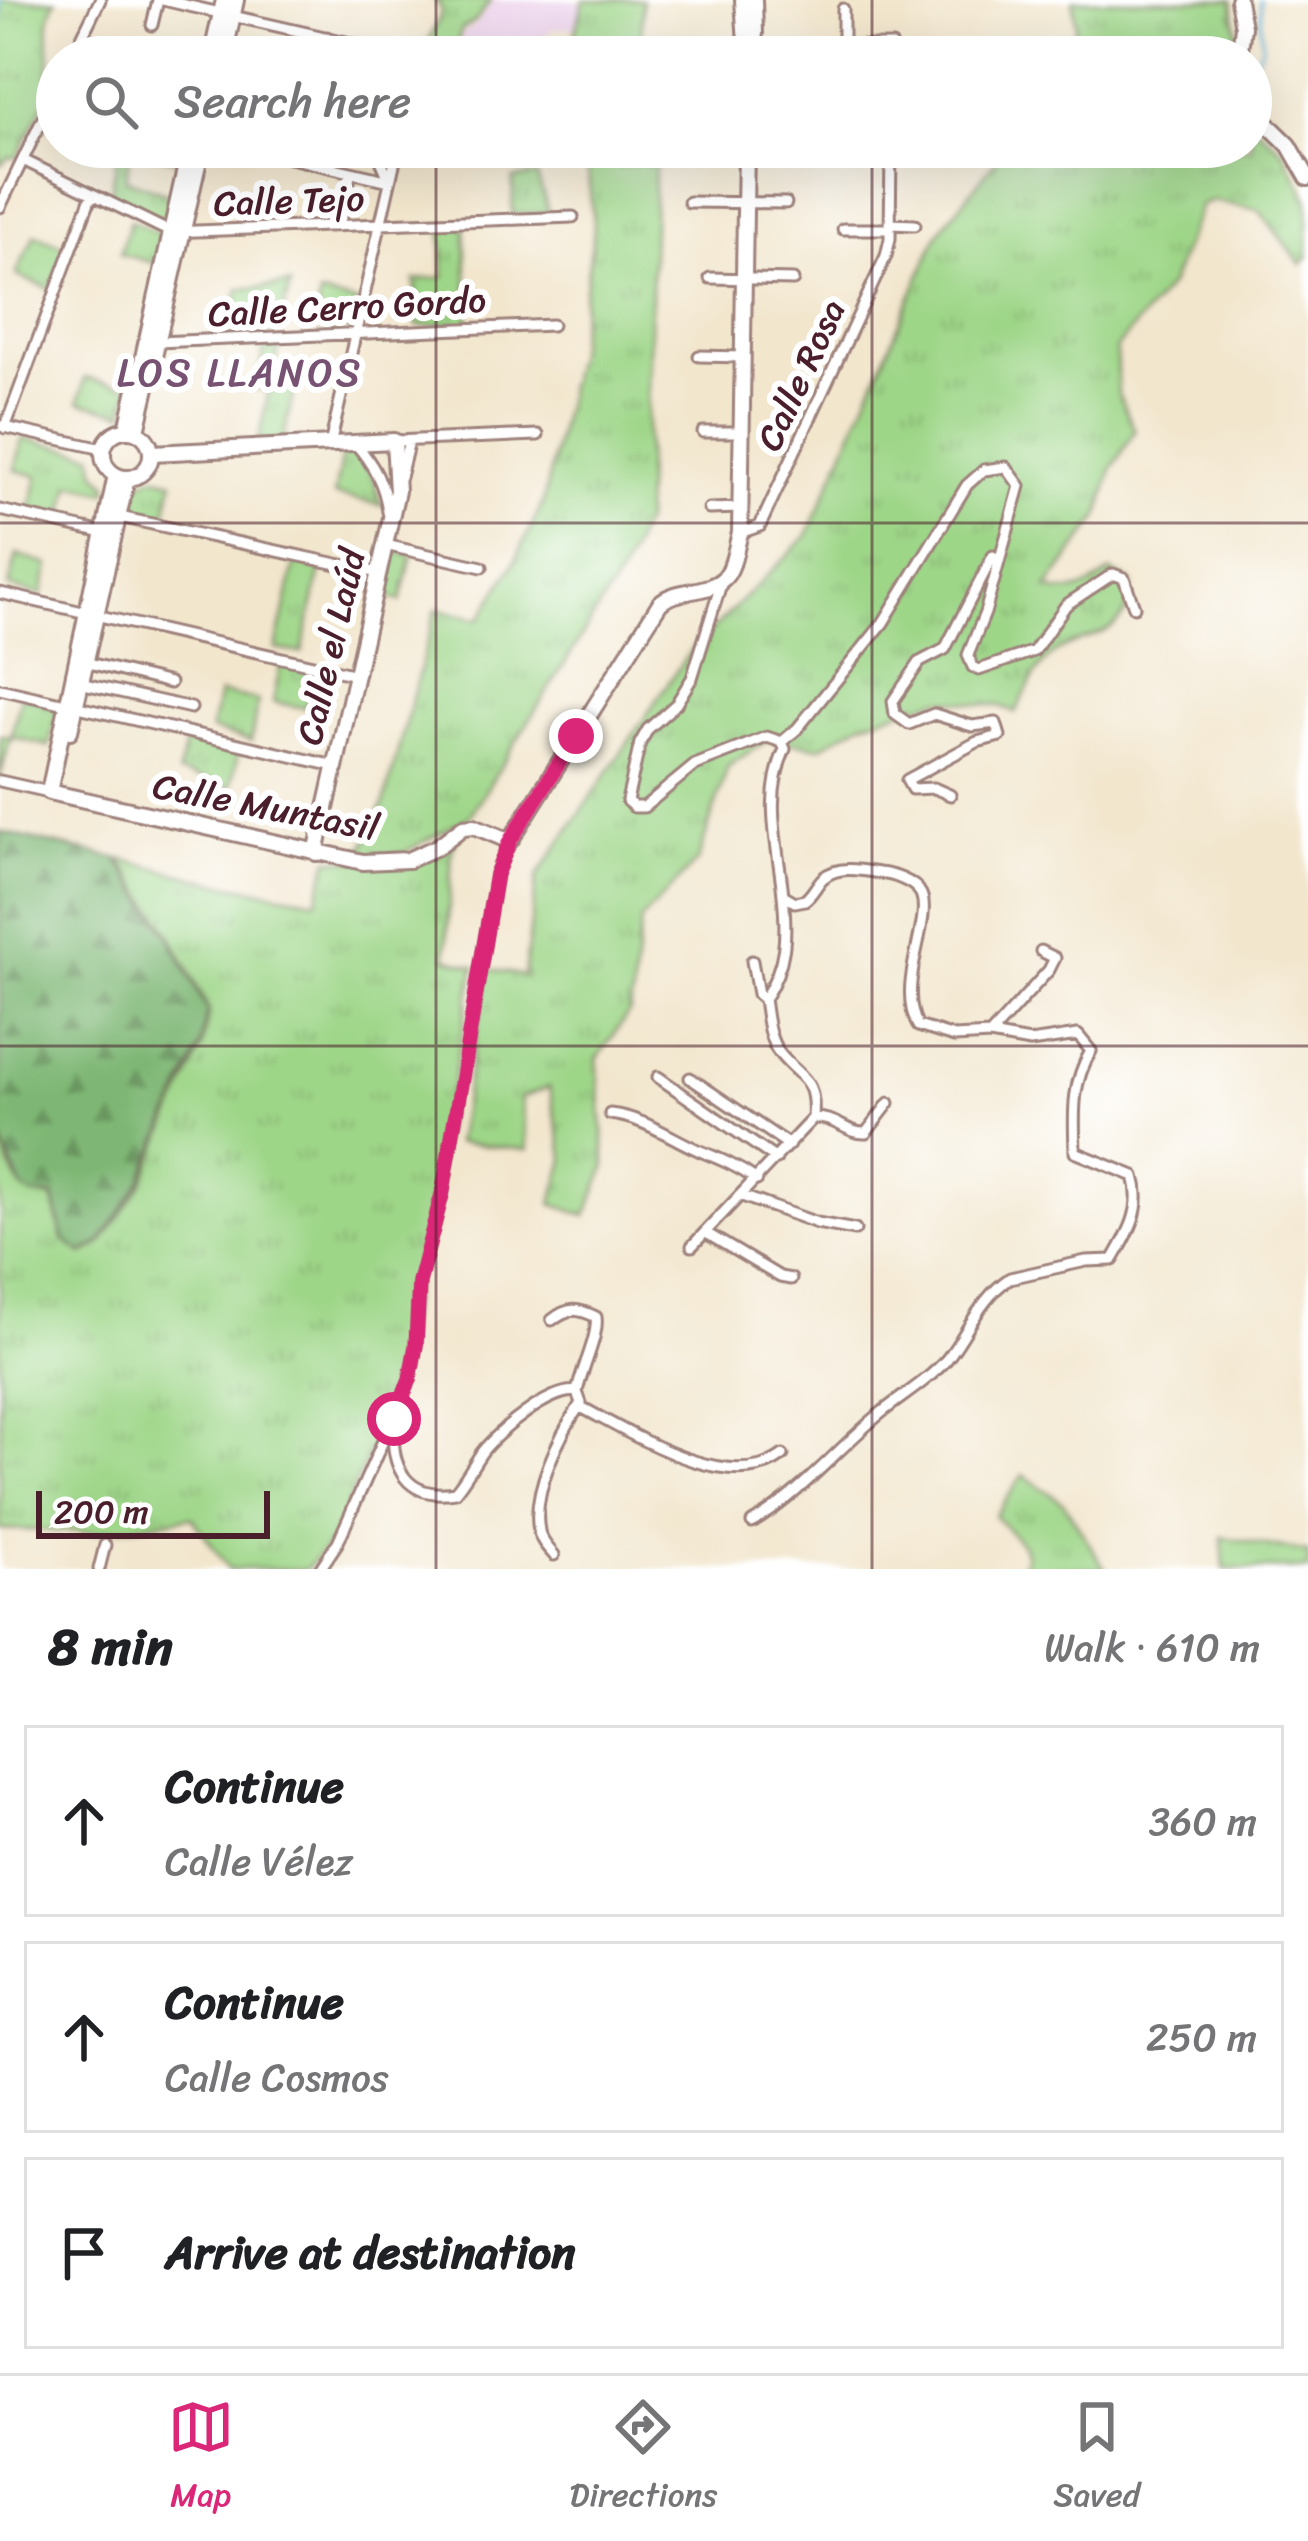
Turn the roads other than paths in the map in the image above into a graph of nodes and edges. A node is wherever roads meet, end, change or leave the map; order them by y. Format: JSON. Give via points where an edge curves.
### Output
{"nodes":[{"id":1,"x":100,"y":0,"type":"edge"},
{"id":2,"x":160,"y":0,"type":"edge"},
{"id":3,"x":236,"y":0,"type":"edge"},
{"id":4,"x":742,"y":0,"type":"edge"},
{"id":5,"x":754,"y":0,"type":"edge"},
{"id":6,"x":1238,"y":0,"type":"edge"},
{"id":7,"x":843,"y":9,"type":"dead end"},
{"id":8,"x":225,"y":10,"type":"edge"},
{"id":9,"x":152,"y":25,"type":"dead end"},
{"id":10,"x":82,"y":36,"type":"edge"},
{"id":11,"x":323,"y":36,"type":"edge"},
{"id":12,"x":743,"y":36,"type":"edge"},
{"id":13,"x":754,"y":36,"type":"edge"},
{"id":14,"x":843,"y":36,"type":"edge"},
{"id":15,"x":1242,"y":36,"type":"edge"},
{"id":16,"x":1272,"y":128,"type":"edge"},
{"id":17,"x":36,"y":133,"type":"edge"},
{"id":18,"x":23,"y":160,"type":"junction"},
{"id":19,"x":36,"y":166,"type":"edge"},
{"id":20,"x":39,"y":168,"type":"edge"},
{"id":21,"x":187,"y":168,"type":"edge"},
{"id":22,"x":196,"y":168,"type":"edge"},
{"id":23,"x":334,"y":168,"type":"edge"},
{"id":24,"x":384,"y":168,"type":"edge"},
{"id":25,"x":393,"y":168,"type":"edge"},
{"id":26,"x":746,"y":168,"type":"edge"},
{"id":27,"x":891,"y":168,"type":"edge"},
{"id":28,"x":351,"y":172,"type":"junction"},
{"id":29,"x":1308,"y":178,"type":"edge"},
{"id":30,"x":390,"y":181,"type":"junction"},
{"id":31,"x":92,"y":194,"type":"junction"},
{"id":32,"x":689,"y":202,"type":"dead end"},
{"id":33,"x":745,"y":202,"type":"junction"},
{"id":34,"x":786,"y":203,"type":"dead end"},
{"id":35,"x":0,"y":207,"type":"edge"},
{"id":36,"x":573,"y":217,"type":"dead end"},
{"id":37,"x":380,"y":224,"type":"junction"},
{"id":38,"x":915,"y":225,"type":"dead end"},
{"id":39,"x":339,"y":226,"type":"junction"},
{"id":40,"x":890,"y":227,"type":"junction"},
{"id":41,"x":843,"y":229,"type":"dead end"},
{"id":42,"x":176,"y":232,"type":"junction"},
{"id":43,"x":710,"y":278,"type":"dead end"},
{"id":44,"x":743,"y":279,"type":"junction"},
{"id":45,"x":794,"y":280,"type":"dead end"},
{"id":46,"x":552,"y":325,"type":"dead end"},
{"id":47,"x":355,"y":334,"type":"junction"},
{"id":48,"x":152,"y":341,"type":"junction"},
{"id":49,"x":699,"y":356,"type":"dead end"},
{"id":50,"x":743,"y":356,"type":"junction"},
{"id":51,"x":3,"y":427,"type":"edge"},
{"id":52,"x":132,"y":430,"type":"junction"},
{"id":53,"x":742,"y":432,"type":"junction"},
{"id":54,"x":703,"y":433,"type":"dead end"},
{"id":55,"x":538,"y":434,"type":"dead end"},
{"id":56,"x":401,"y":441,"type":"junction"},
{"id":57,"x":355,"y":443,"type":"junction"},
{"id":58,"x":330,"y":445,"type":"junction"},
{"id":59,"x":103,"y":449,"type":"junction"},
{"id":60,"x":152,"y":453,"type":"junction"},
{"id":61,"x":122,"y":477,"type":"junction"},
{"id":62,"x":740,"y":508,"type":"junction"},
{"id":63,"x":710,"y":509,"type":"dead end"},
{"id":64,"x":0,"y":510,"type":"edge"},
{"id":65,"x":389,"y":524,"type":"junction"},
{"id":66,"x":110,"y":526,"type":"junction"},
{"id":67,"x":740,"y":533,"type":"junction"},
{"id":68,"x":1004,"y":535,"type":"junction"},
{"id":69,"x":385,"y":545,"type":"junction"},
{"id":70,"x":482,"y":567,"type":"dead end"},
{"id":71,"x":379,"y":573,"type":"junction"},
{"id":72,"x":722,"y":581,"type":"junction"},
{"id":73,"x":0,"y":593,"type":"edge"},
{"id":74,"x":1134,"y":608,"type":"dead end"},
{"id":75,"x":91,"y":614,"type":"junction"},
{"id":76,"x":85,"y":662,"type":"junction"},
{"id":77,"x":356,"y":675,"type":"junction"},
{"id":78,"x":170,"y":682,"type":"dead end"},
{"id":79,"x":80,"y":683,"type":"junction"},
{"id":80,"x":0,"y":689,"type":"edge"},
{"id":81,"x":70,"y":705,"type":"junction"},
{"id":82,"x":191,"y":708,"type":"dead end"},
{"id":83,"x":782,"y":742,"type":"junction"},
{"id":84,"x":335,"y":766,"type":"junction"},
{"id":85,"x":0,"y":781,"type":"edge"},
{"id":86,"x":53,"y":793,"type":"junction"},
{"id":87,"x":950,"y":795,"type":"dead end"},
{"id":88,"x":510,"y":841,"type":"junction"},
{"id":89,"x":316,"y":853,"type":"junction"},
{"id":90,"x":783,"y":895,"type":"junction"},
{"id":91,"x":1041,"y":951,"type":"dead end"},
{"id":92,"x":752,"y":961,"type":"dead end"},
{"id":93,"x":764,"y":999,"type":"junction"},
{"id":94,"x":989,"y":1035,"type":"junction"},
{"id":95,"x":658,"y":1077,"type":"dead end"},
{"id":96,"x":690,"y":1078,"type":"dead end"},
{"id":97,"x":889,"y":1103,"type":"dead end"},
{"id":98,"x":610,"y":1114,"type":"dead end"},
{"id":99,"x":813,"y":1118,"type":"junction"},
{"id":100,"x":789,"y":1145,"type":"junction"},
{"id":101,"x":776,"y":1159,"type":"junction"},
{"id":102,"x":757,"y":1180,"type":"junction"},
{"id":103,"x":742,"y":1196,"type":"junction"},
{"id":104,"x":855,"y":1230,"type":"dead end"},
{"id":105,"x":706,"y":1233,"type":"junction"},
{"id":106,"x":692,"y":1246,"type":"dead end"},
{"id":107,"x":791,"y":1279,"type":"dead end"},
{"id":108,"x":552,"y":1320,"type":"dead end"},
{"id":109,"x":577,"y":1392,"type":"junction"},
{"id":110,"x":578,"y":1406,"type":"junction"},
{"id":111,"x":394,"y":1419,"type":"junction"},
{"id":112,"x":783,"y":1455,"type":"dead end"},
{"id":113,"x":752,"y":1523,"type":"dead end"},
{"id":114,"x":105,"y":1545,"type":"dead end"},
{"id":115,"x":554,"y":1555,"type":"dead end"},
{"id":116,"x":99,"y":1569,"type":"edge"},
{"id":117,"x":320,"y":1569,"type":"edge"}],
"edges":[{"from":1,"to":10,"type":"street"},
{"from":2,"to":8,"type":"street"},
{"from":2,"to":9,"type":"street"},
{"from":3,"to":8,"type":"street"},
{"from":4,"to":12,"type":"street"},
{"from":5,"to":13,"type":"street"},
{"from":6,"to":15,"type":"street"},
{"from":7,"to":14,"type":"street"},
{"from":8,"to":11,"type":"street"},
{"from":16,"to":29,"type":"street"},
{"from":17,"to":18,"type":"street"},
{"from":18,"to":19,"type":"street","name":"Calle Tejo"},
{"from":18,"to":35,"type":"street"},
{"from":20,"to":31,"type":"street","name":"Calle Tejo"},
{"from":21,"to":42,"type":"street"},
{"from":22,"to":42,"type":"street"},
{"from":23,"to":28,"type":"street"},
{"from":24,"to":30,"type":"street"},
{"from":25,"to":30,"type":"street"},
{"from":26,"to":33,"type":"street"},
{"from":27,"to":40,"type":"street","name":"Calle Rosa"},
{"from":28,"to":30,"type":"street"},
{"from":28,"to":39,"type":"street"},
{"from":30,"to":37,"type":"street"},
{"from":31,"to":42,"type":"street","name":"Calle Tejo"},
{"from":31,"to":51,"type":"street"},
{"from":32,"to":33,"type":"street"},
{"from":33,"to":34,"type":"street"},
{"from":33,"to":44,"type":"street"},
{"from":36,"to":37,"type":"street","name":"Calle Tejo"},
{"from":37,"to":39,"type":"street","name":"Calle Tejo"},
{"from":37,"to":47,"type":"street"},
{"from":38,"to":40,"type":"street"},
{"from":39,"to":42,"type":"street","name":"Calle Tejo"},
{"from":40,"to":41,"type":"street"},
{"from":40,"to":67,"type":"street","name":"Calle Rosa","via":[[886,256],[760,526]]},
{"from":42,"to":48,"type":"street"},
{"from":43,"to":44,"type":"street"},
{"from":44,"to":45,"type":"street"},
{"from":44,"to":50,"type":"street"},
{"from":46,"to":47,"type":"street","name":"Calle Cerro Gordo"},
{"from":47,"to":48,"type":"street","name":"Calle Cerro Gordo"},
{"from":47,"to":58,"type":"street"},
{"from":48,"to":52,"type":"street"},
{"from":49,"to":50,"type":"street"},
{"from":50,"to":53,"type":"street"},
{"from":51,"to":59,"type":"street"},
{"from":52,"to":59,"type":"street","via":[[114,434]]},
{"from":52,"to":60,"type":"street"},
{"from":53,"to":54,"type":"street"},
{"from":53,"to":62,"type":"street"},
{"from":55,"to":56,"type":"street"},
{"from":56,"to":57,"type":"street"},
{"from":56,"to":65,"type":"street","name":"Calle el Laúd"},
{"from":57,"to":58,"type":"street"},
{"from":57,"to":65,"type":"street","name":"Calle el Laúd","via":[[386,492]]},
{"from":58,"to":60,"type":"street"},
{"from":59,"to":61,"type":"street","via":[[106,466]]},
{"from":60,"to":61,"type":"street","via":[[142,474]]},
{"from":61,"to":66,"type":"street"},
{"from":62,"to":63,"type":"street"},
{"from":62,"to":67,"type":"street"},
{"from":64,"to":66,"type":"street"},
{"from":65,"to":69,"type":"street","name":"Calle el Laúd"},
{"from":66,"to":71,"type":"street"},
{"from":66,"to":75,"type":"street"},
{"from":67,"to":72,"type":"street"},
{"from":68,"to":74,"type":"street","via":[[968,655],[973,667],[1034,651],[1066,605],[1113,574],[1124,578]]},
{"from":68,"to":83,"type":"street","via":[[1020,485],[1006,467],[994,467],[955,501],[883,623]]},
{"from":68,"to":87,"type":"street","via":[[945,649],[920,662],[893,701],[908,724],[934,714],[996,723],[1000,736],[908,780],[912,789]]},
{"from":69,"to":70,"type":"street"},
{"from":69,"to":71,"type":"street","name":"Calle el Laúd"},
{"from":71,"to":77,"type":"street","name":"Calle el Laúd"},
{"from":72,"to":83,"type":"street","via":[[692,678],[640,742],[627,801],[644,807],[695,765],[767,737]]},
{"from":72,"to":88,"type":"street","via":[[660,603]]},
{"from":73,"to":75,"type":"street"},
{"from":75,"to":76,"type":"street"},
{"from":75,"to":77,"type":"street"},
{"from":75,"to":81,"type":"street"},
{"from":76,"to":78,"type":"street"},
{"from":76,"to":79,"type":"street"},
{"from":77,"to":84,"type":"street","name":"Calle el Laúd"},
{"from":79,"to":81,"type":"street"},
{"from":79,"to":82,"type":"street"},
{"from":80,"to":81,"type":"street"},
{"from":81,"to":84,"type":"street"},
{"from":81,"to":86,"type":"street"},
{"from":83,"to":90,"type":"street","via":[[772,815]]},
{"from":84,"to":89,"type":"street","name":"Calle el Laúd"},
{"from":85,"to":86,"type":"street","name":"Calle Muntasil"},
{"from":86,"to":89,"type":"street","name":"Calle Muntasil"},
{"from":88,"to":89,"type":"street","name":"Calle Muntasil","via":[[474,826],[400,862]]},
{"from":88,"to":111,"type":"street","via":[[496,874],[443,1191],[419,1282],[413,1363]]},
{"from":90,"to":93,"type":"street","via":[[788,940]]},
{"from":90,"to":94,"type":"street","via":[[805,900],[841,870],[888,874],[915,887],[923,913],[912,1016],[918,1026],[954,1037]]},
{"from":91,"to":94,"type":"street","via":[[1055,958],[1049,970]]},
{"from":92,"to":93,"type":"street"},
{"from":93,"to":99,"type":"street","via":[[770,1036],[805,1074]]},
{"from":94,"to":113,"type":"street","via":[[1030,1042],[1078,1035],[1087,1042],[1091,1051],[1076,1078],[1075,1152],[1134,1176],[1131,1230],[1113,1260],[1001,1283],[935,1370]]},
{"from":95,"to":101,"type":"street"},
{"from":96,"to":100,"type":"street"},
{"from":97,"to":99,"type":"street","via":[[866,1133]]},
{"from":98,"to":102,"type":"street","via":[[636,1117]]},
{"from":99,"to":100,"type":"street"},
{"from":100,"to":101,"type":"street"},
{"from":101,"to":102,"type":"street"},
{"from":102,"to":103,"type":"street"},
{"from":103,"to":104,"type":"street"},
{"from":103,"to":105,"type":"street"},
{"from":105,"to":106,"type":"street"},
{"from":105,"to":107,"type":"street"},
{"from":108,"to":109,"type":"street","via":[[564,1310],[596,1317]]},
{"from":109,"to":110,"type":"street"},
{"from":109,"to":111,"type":"street","via":[[551,1397],[502,1431],[455,1492],[436,1495],[396,1466]]},
{"from":110,"to":112,"type":"street","via":[[690,1461],[736,1467]]},
{"from":110,"to":115,"type":"street","via":[[561,1433],[538,1514],[539,1535]]},
{"from":111,"to":117,"type":"street"},
{"from":114,"to":116,"type":"street"}]}
